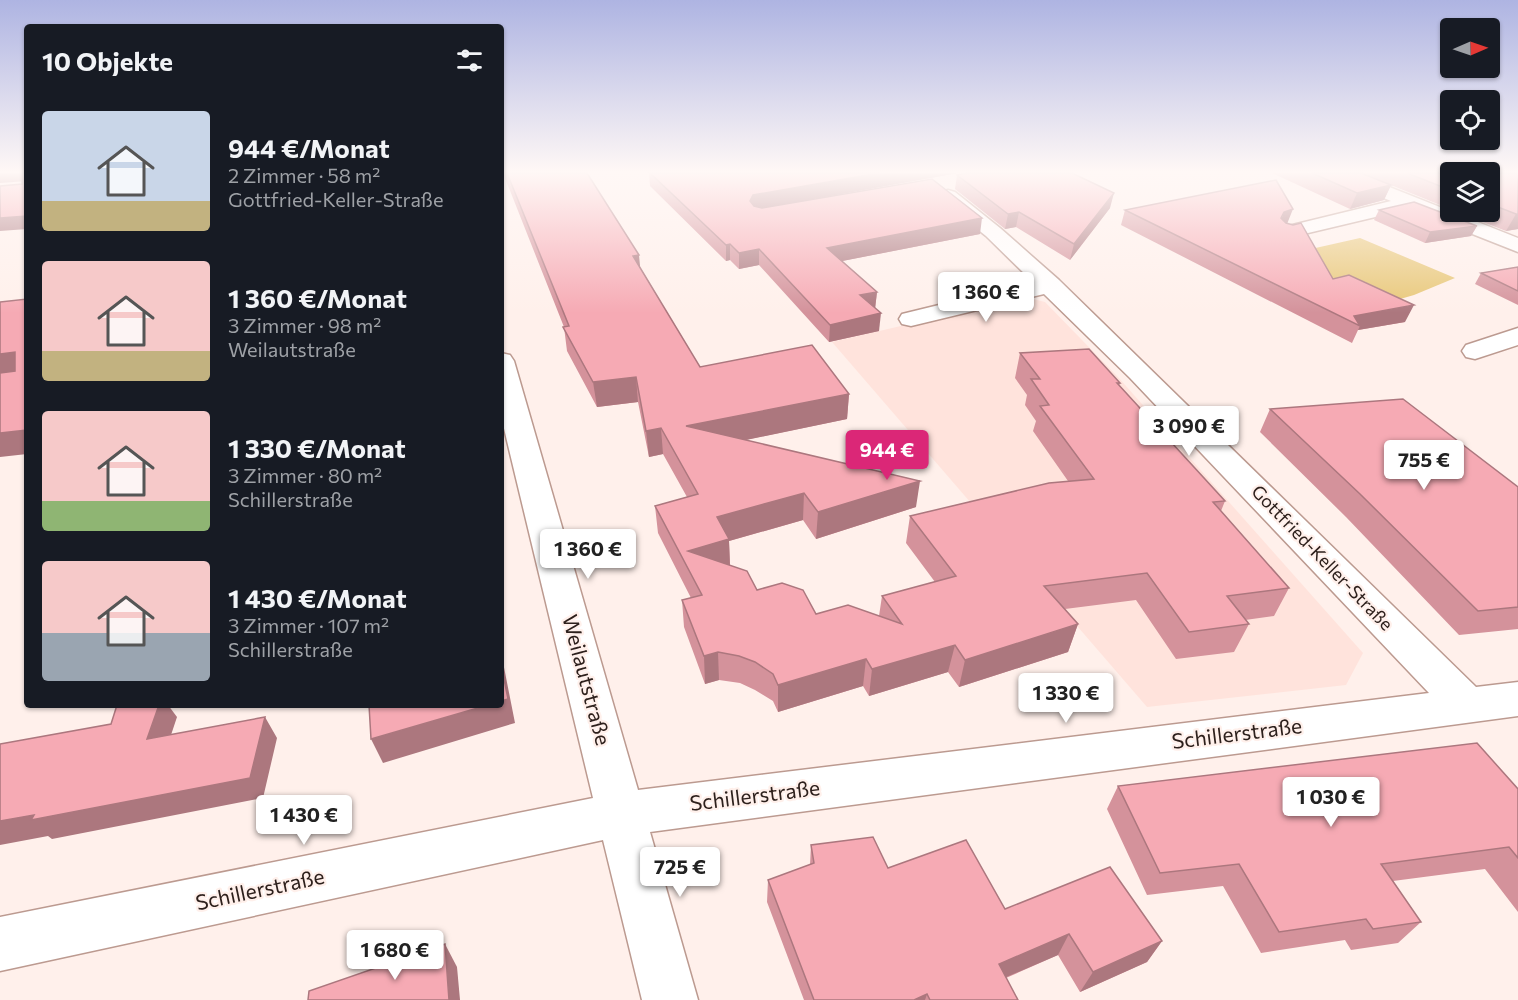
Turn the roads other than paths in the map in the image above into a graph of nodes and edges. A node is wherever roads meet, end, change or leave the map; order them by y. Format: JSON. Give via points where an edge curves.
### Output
{"nodes":[{"id":1,"x":978,"y":220,"type":"edge"},
{"id":2,"x":1338,"y":220,"type":"edge"},
{"id":3,"x":1455,"y":220,"type":"edge"},
{"id":4,"x":1287,"y":232,"type":"edge"},
{"id":5,"x":1518,"y":246,"type":"edge"},
{"id":6,"x":1051,"y":285,"type":"junction"},
{"id":7,"x":911,"y":319,"type":"dead end"},
{"id":8,"x":1518,"y":336,"type":"edge"},
{"id":9,"x":1475,"y":351,"type":"dead end"},
{"id":10,"x":504,"y":372,"type":"edge"},
{"id":11,"x":1518,"y":699,"type":"edge"},
{"id":12,"x":1466,"y":704,"type":"junction"},
{"id":13,"x":622,"y":814,"type":"junction"},
{"id":14,"x":0,"y":944,"type":"edge"},
{"id":15,"x":670,"y":1000,"type":"edge"}],
"edges":[{"from":1,"to":6,"type":"street","name":"Gottfried-Keller-Straße"},
{"from":2,"to":4,"type":"street"},
{"from":3,"to":5,"type":"street"},
{"from":6,"to":7,"type":"street"},
{"from":6,"to":12,"type":"street","name":"Gottfried-Keller-Straße"},
{"from":8,"to":9,"type":"street"},
{"from":10,"to":13,"type":"street","name":"Weilautstraße"},
{"from":11,"to":12,"type":"street","name":"Schillerstraße"},
{"from":12,"to":13,"type":"street","name":"Schillerstraße"},
{"from":13,"to":14,"type":"street","name":"Schillerstraße"},
{"from":13,"to":15,"type":"street","name":"Weilautstraße"}]}
